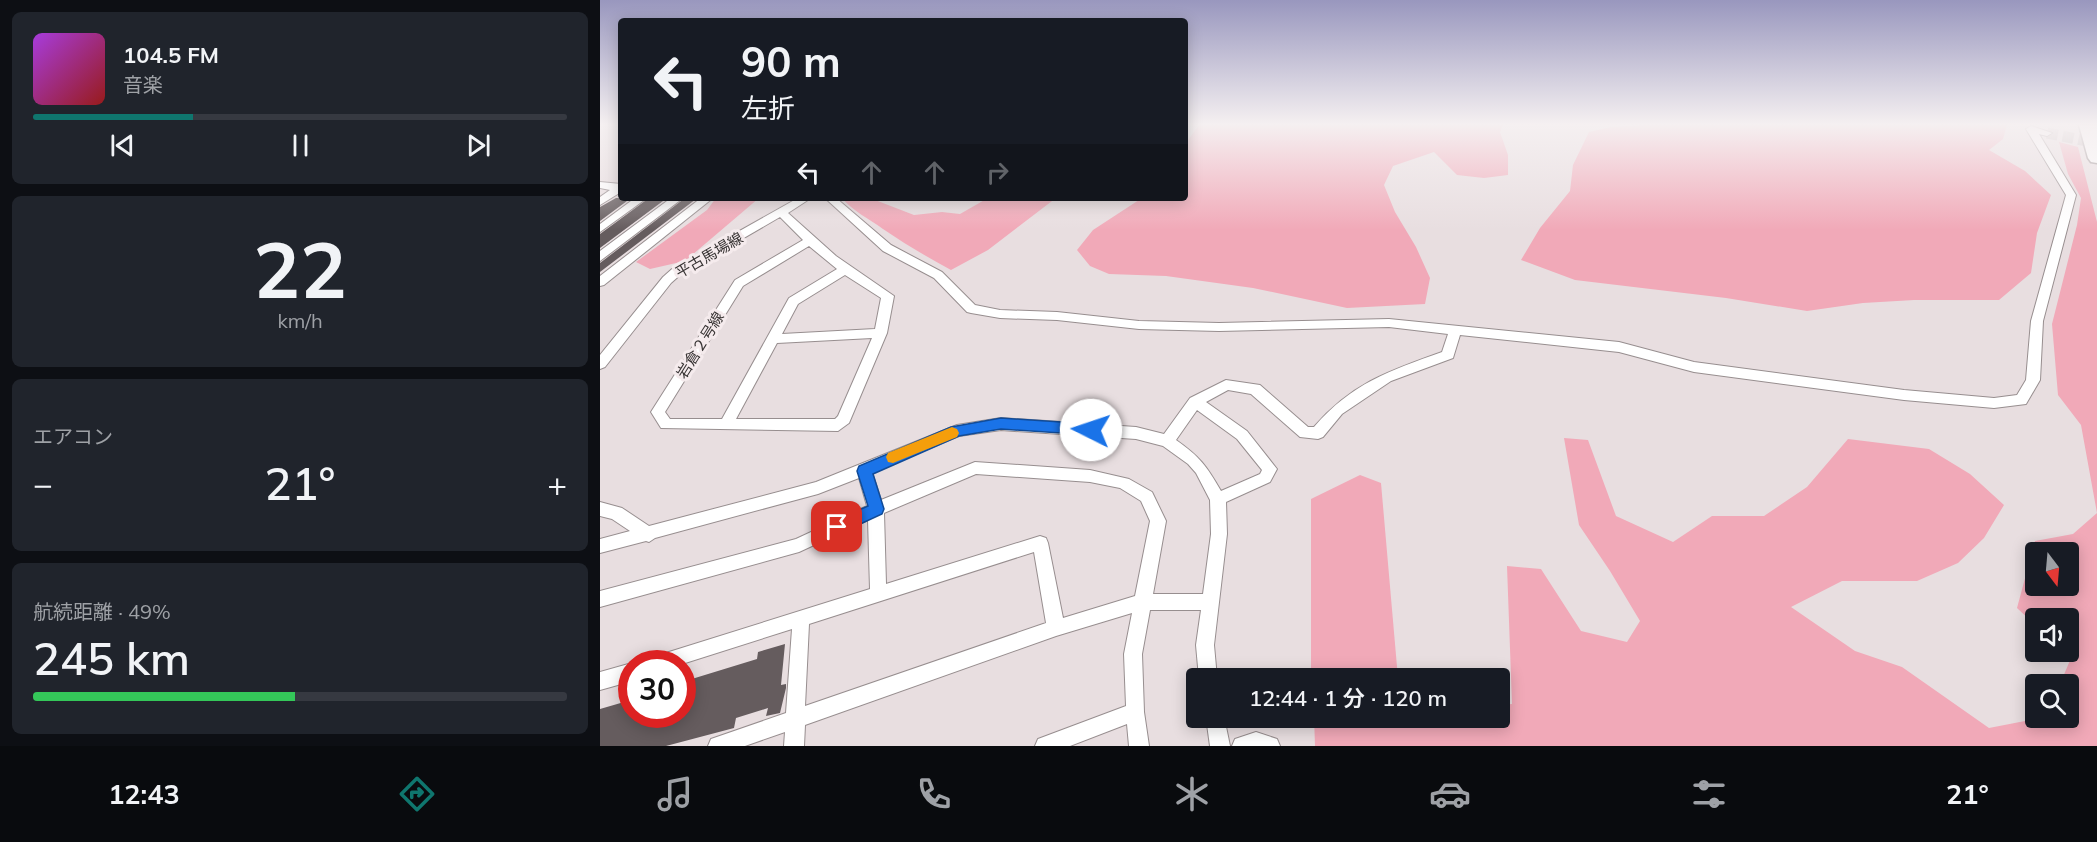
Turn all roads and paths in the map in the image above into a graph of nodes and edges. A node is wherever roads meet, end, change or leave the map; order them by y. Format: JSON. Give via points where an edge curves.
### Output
{"nodes":[{"id":1,"x":2050,"y":160,"type":"edge"},
{"id":2,"x":600,"y":185,"type":"edge"},
{"id":3,"x":618,"y":188,"type":"edge"},
{"id":4,"x":618,"y":189,"type":"edge"},
{"id":5,"x":638,"y":201,"type":"edge"},
{"id":6,"x":674,"y":201,"type":"edge"},
{"id":7,"x":704,"y":201,"type":"edge"},
{"id":8,"x":801,"y":201,"type":"edge"},
{"id":9,"x":834,"y":201,"type":"edge"},
{"id":10,"x":600,"y":202,"type":"edge"},
{"id":11,"x":782,"y":213,"type":"junction"},
{"id":12,"x":600,"y":229,"type":"edge"},
{"id":13,"x":809,"y":241,"type":"junction"},
{"id":14,"x":600,"y":257,"type":"edge"},
{"id":15,"x":845,"y":270,"type":"junction"},
{"id":16,"x":600,"y":282,"type":"edge"},
{"id":17,"x":1455,"y":330,"type":"junction"},
{"id":18,"x":881,"y":333,"type":"junction"},
{"id":19,"x":771,"y":339,"type":"junction"},
{"id":20,"x":600,"y":364,"type":"edge"},
{"id":21,"x":1195,"y":402,"type":"junction"},
{"id":22,"x":726,"y":425,"type":"junction"},
{"id":23,"x":1167,"y":441,"type":"junction"},
{"id":24,"x":864,"y":471,"type":"junction"},
{"id":25,"x":1218,"y":499,"type":"junction"},
{"id":26,"x":600,"y":509,"type":"edge"},
{"id":27,"x":876,"y":509,"type":"junction"},
{"id":28,"x":649,"y":534,"type":"junction"},
{"id":29,"x":600,"y":546,"type":"edge"},
{"id":30,"x":878,"y":594,"type":"junction"},
{"id":31,"x":600,"y":598,"type":"edge"},
{"id":32,"x":1142,"y":602,"type":"junction"},
{"id":33,"x":1209,"y":602,"type":"junction"},
{"id":34,"x":801,"y":618,"type":"junction"},
{"id":35,"x":1056,"y":628,"type":"junction"},
{"id":36,"x":696,"y":651,"type":"edge"},
{"id":37,"x":1207,"y":668,"type":"edge"},
{"id":38,"x":618,"y":676,"type":"edge"},
{"id":39,"x":600,"y":681,"type":"edge"},
{"id":40,"x":1135,"y":712,"type":"junction"},
{"id":41,"x":796,"y":719,"type":"junction"},
{"id":42,"x":1217,"y":728,"type":"edge"},
{"id":43,"x":718,"y":746,"type":"edge"},
{"id":44,"x":794,"y":746,"type":"edge"},
{"id":45,"x":1045,"y":746,"type":"edge"},
{"id":46,"x":1139,"y":746,"type":"edge"},
{"id":47,"x":1220,"y":746,"type":"edge"},
{"id":48,"x":1242,"y":746,"type":"edge"},
{"id":49,"x":1270,"y":746,"type":"edge"}],
"edges":[{"from":1,"to":17,"type":"street","via":[[2071,195],[2037,321],[2033,380],[2021,400],[1994,404],[1904,395],[1694,367],[1619,347]]},
{"from":2,"to":3,"type":"street"},
{"from":4,"to":10,"type":"street"},
{"from":5,"to":12,"type":"street"},
{"from":6,"to":14,"type":"street"},
{"from":7,"to":16,"type":"street"},
{"from":8,"to":11,"type":"street","name":"平古馬場線"},
{"from":9,"to":17,"type":"street","via":[[887,248],[938,274],[971,309],[1139,325],[1379,323]]},
{"from":11,"to":13,"type":"street"},
{"from":11,"to":20,"type":"street","name":"平古馬場線","via":[[676,272]]},
{"from":13,"to":15,"type":"street"},
{"from":13,"to":22,"type":"street","name":"岩倉２号線","via":[[739,283],[657,412],[666,424]]},
{"from":15,"to":18,"type":"street","via":[[888,296]]},
{"from":15,"to":19,"type":"street","via":[[793,301]]},
{"from":17,"to":21,"type":"street","via":[[1448,355],[1386,377],[1337,410],[1318,433],[1305,433],[1255,388],[1226,385]]},
{"from":18,"to":19,"type":"street"},
{"from":18,"to":22,"type":"street","via":[[838,425]]},
{"from":19,"to":22,"type":"street"},
{"from":21,"to":23,"type":"street"},
{"from":21,"to":25,"type":"street","via":[[1242,435],[1270,469],[1264,478]]},
{"from":23,"to":24,"type":"street","via":[[1136,433],[979,426],[957,431]]},
{"from":23,"to":25,"type":"street","via":[[1202,469]]},
{"from":24,"to":27,"type":"street"},
{"from":24,"to":28,"type":"street","via":[[818,488]]},
{"from":25,"to":33,"type":"street","via":[[1219,534]]},
{"from":26,"to":28,"type":"street","via":[[616,513]]},
{"from":27,"to":30,"type":"street"},
{"from":27,"to":31,"type":"street","via":[[798,545]]},
{"from":27,"to":32,"type":"street","via":[[975,468],[1090,476],[1124,483],[1147,496],[1158,521]]},
{"from":28,"to":29,"type":"street"},
{"from":30,"to":34,"type":"street"},
{"from":30,"to":35,"type":"street","via":[[1040,543]]},
{"from":32,"to":33,"type":"street"},
{"from":32,"to":35,"type":"street"},
{"from":32,"to":40,"type":"street","via":[[1133,654]]},
{"from":33,"to":37,"type":"street"},
{"from":34,"to":36,"type":"street"},
{"from":34,"to":41,"type":"street"},
{"from":35,"to":41,"type":"street"},
{"from":38,"to":39,"type":"street"},
{"from":40,"to":45,"type":"street"},
{"from":40,"to":46,"type":"street"},
{"from":41,"to":43,"type":"street"},
{"from":41,"to":44,"type":"street"},
{"from":42,"to":47,"type":"street"},
{"from":48,"to":49,"type":"street","via":[[1256,742]]}]}
